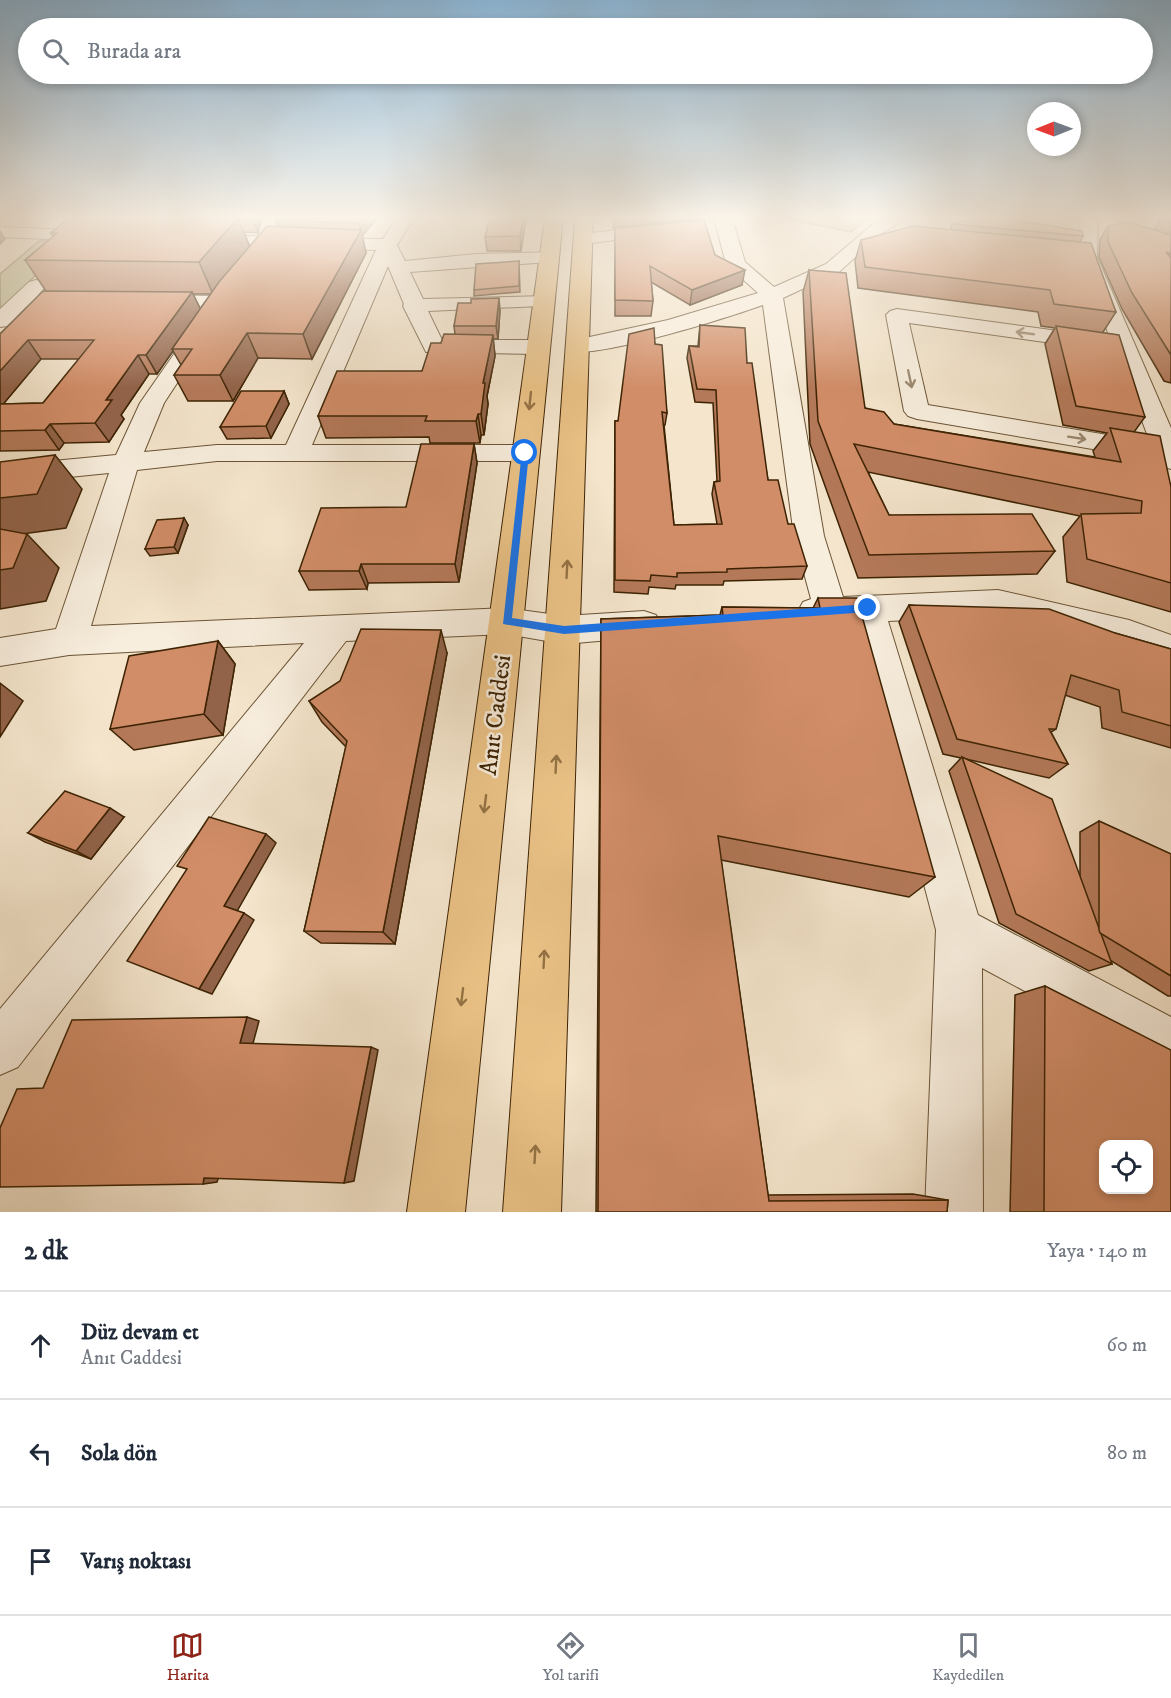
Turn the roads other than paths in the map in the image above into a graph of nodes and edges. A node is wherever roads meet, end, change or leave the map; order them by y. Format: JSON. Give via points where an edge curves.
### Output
{"nodes":[{"id":1,"x":47,"y":275,"type":"edge"},
{"id":2,"x":375,"y":275,"type":"edge"},
{"id":3,"x":400,"y":275,"type":"edge"},
{"id":4,"x":546,"y":275,"type":"edge"},
{"id":5,"x":576,"y":275,"type":"edge"},
{"id":6,"x":748,"y":275,"type":"edge"},
{"id":7,"x":820,"y":275,"type":"edge"},
{"id":8,"x":1095,"y":275,"type":"edge"},
{"id":9,"x":772,"y":295,"type":"junction"},
{"id":10,"x":541,"y":300,"type":"junction"},
{"id":11,"x":21,"y":301,"type":"junction"},
{"id":12,"x":413,"y":306,"type":"junction"},
{"id":13,"x":0,"y":321,"type":"edge"},
{"id":14,"x":579,"y":346,"type":"junction"},
{"id":15,"x":536,"y":347,"type":"junction"},
{"id":16,"x":1125,"y":347,"type":"junction"},
{"id":17,"x":1161,"y":406,"type":"edge"},
{"id":18,"x":295,"y":453,"type":"junction"},
{"id":19,"x":525,"y":453,"type":"junction"},
{"id":20,"x":1169,"y":456,"type":"edge"},
{"id":21,"x":126,"y":462,"type":"junction"},
{"id":22,"x":0,"y":476,"type":"edge"},
{"id":23,"x":849,"y":609,"type":"junction"},
{"id":24,"x":784,"y":613,"type":"edge"},
{"id":25,"x":507,"y":621,"type":"junction"},
{"id":26,"x":680,"y":621,"type":"edge"},
{"id":27,"x":337,"y":628,"type":"junction"},
{"id":28,"x":564,"y":630,"type":"junction"},
{"id":29,"x":69,"y":641,"type":"junction"},
{"id":30,"x":1171,"y":649,"type":"edge"},
{"id":31,"x":0,"y":652,"type":"edge"},
{"id":32,"x":959,"y":930,"type":"junction"},
{"id":33,"x":1171,"y":1045,"type":"edge"},
{"id":34,"x":0,"y":1049,"type":"edge"},
{"id":35,"x":436,"y":1212,"type":"edge"},
{"id":36,"x":532,"y":1212,"type":"edge"},
{"id":37,"x":954,"y":1212,"type":"edge"}],
"edges":[{"from":1,"to":11,"type":"street"},
{"from":2,"to":18,"type":"street"},
{"from":3,"to":12,"type":"street"},
{"from":4,"to":10,"type":"main road","name":"Anıt Caddesi"},
{"from":5,"to":14,"type":"main road"},
{"from":6,"to":9,"type":"street"},
{"from":7,"to":9,"type":"street"},
{"from":8,"to":16,"type":"street"},
{"from":9,"to":14,"type":"street","via":[[661,331]]},
{"from":9,"to":23,"type":"street","via":[[809,536]]},
{"from":10,"to":12,"type":"street"},
{"from":10,"to":15,"type":"main road","name":"Anıt Caddesi"},
{"from":11,"to":13,"type":"street"},
{"from":11,"to":21,"type":"street","via":[[115,301],[227,293],[152,403]]},
{"from":12,"to":15,"type":"street","via":[[434,347]]},
{"from":28,"to":14,"type":"main road","one_way":true},
{"from":15,"to":19,"type":"main road","name":"Anıt Caddesi","one_way":true},
{"from":16,"to":17,"type":"street"},
{"from":16,"to":20,"type":"street","one_way":true,"via":[[897,315],[917,411]]},
{"from":17,"to":20,"type":"street"},
{"from":18,"to":19,"type":"street"},
{"from":18,"to":21,"type":"street","via":[[217,453]]},
{"from":19,"to":25,"type":"main road","name":"Anıt Caddesi"},
{"from":21,"to":22,"type":"street"},
{"from":21,"to":29,"type":"street"},
{"from":23,"to":24,"type":"street"},
{"from":23,"to":30,"type":"street","via":[[999,603],[1129,634]]},
{"from":23,"to":32,"type":"street"},
{"from":25,"to":27,"type":"street"},
{"from":25,"to":28,"type":"street"},
{"from":25,"to":35,"type":"main road","name":"Anıt Caddesi","one_way":true},
{"from":26,"to":28,"type":"street"},
{"from":27,"to":29,"type":"street"},
{"from":27,"to":34,"type":"street"},
{"from":36,"to":28,"type":"main road","one_way":true},
{"from":29,"to":31,"type":"street"},
{"from":32,"to":33,"type":"street"},
{"from":32,"to":37,"type":"street"}]}
